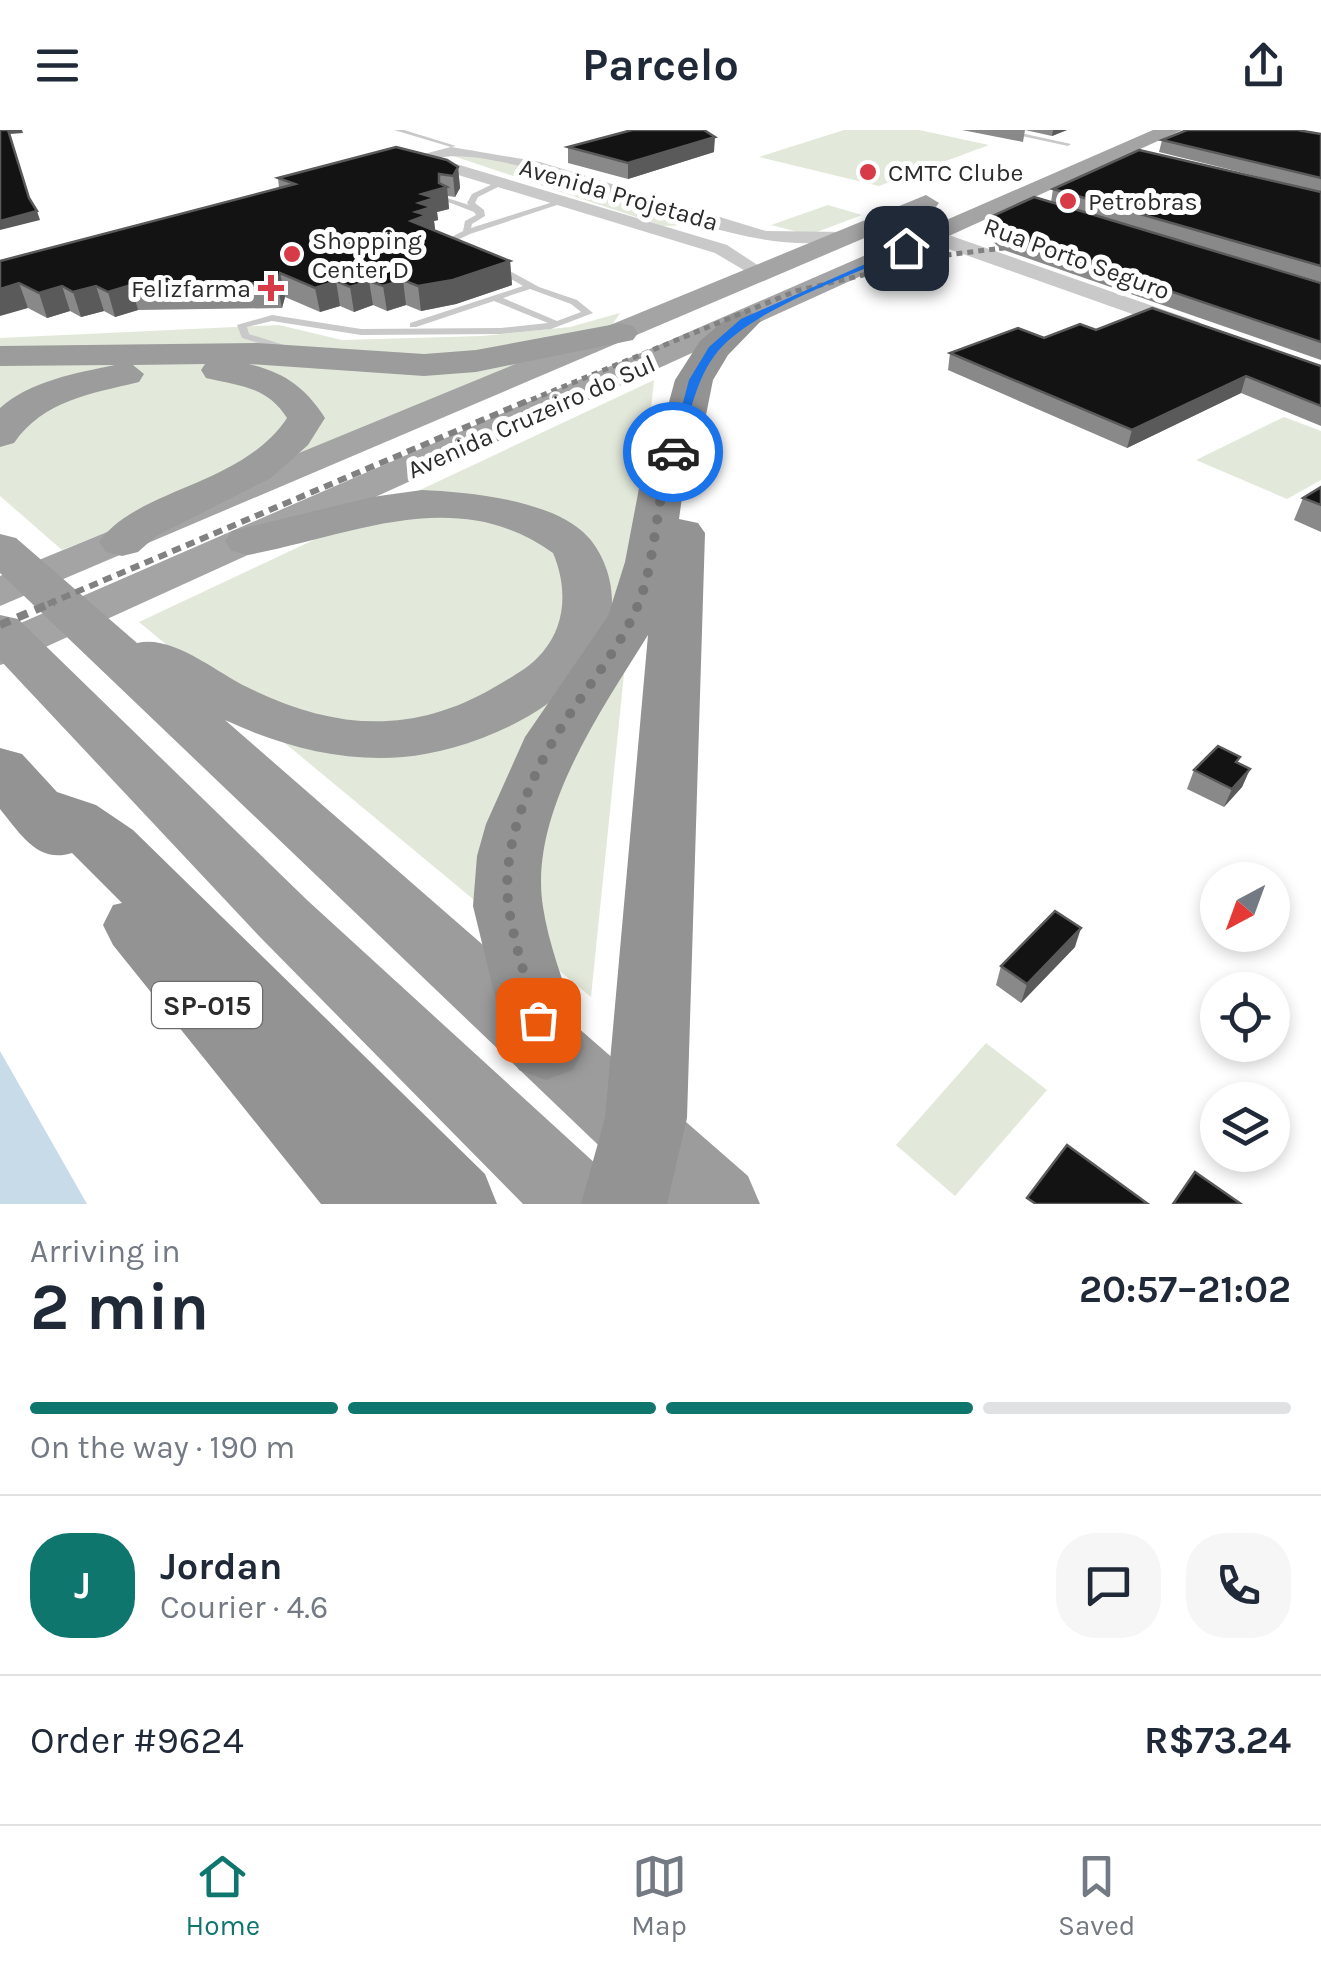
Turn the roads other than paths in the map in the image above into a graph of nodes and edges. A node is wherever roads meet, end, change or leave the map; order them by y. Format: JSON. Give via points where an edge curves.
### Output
{"nodes":[{"id":1,"x":397,"y":130,"type":"edge"},
{"id":2,"x":997,"y":130,"type":"edge"},
{"id":3,"x":1171,"y":130,"type":"edge"},
{"id":4,"x":1076,"y":140,"type":"joint"},
{"id":5,"x":453,"y":146,"type":"junction"},
{"id":6,"x":1124,"y":151,"type":"junction"},
{"id":7,"x":1160,"y":160,"type":"edge"},
{"id":8,"x":500,"y":184,"type":"junction"},
{"id":9,"x":1036,"y":195,"type":"junction"},
{"id":10,"x":943,"y":196,"type":"dead end"},
{"id":11,"x":446,"y":200,"type":"edge"},
{"id":12,"x":559,"y":203,"type":"junction"},
{"id":13,"x":480,"y":212,"type":"junction"},
{"id":14,"x":695,"y":213,"type":"junction"},
{"id":15,"x":507,"y":220,"type":"junction"},
{"id":16,"x":645,"y":227,"type":"junction"},
{"id":17,"x":467,"y":232,"type":"junction"},
{"id":18,"x":858,"y":232,"type":"junction"},
{"id":19,"x":933,"y":236,"type":"junction"},
{"id":20,"x":464,"y":253,"type":"edge"},
{"id":21,"x":478,"y":258,"type":"edge"},
{"id":22,"x":759,"y":274,"type":"junction"},
{"id":23,"x":531,"y":286,"type":"junction"},
{"id":24,"x":494,"y":298,"type":"junction"},
{"id":25,"x":451,"y":312,"type":"junction"},
{"id":26,"x":744,"y":321,"type":"junction"},
{"id":27,"x":559,"y":324,"type":"junction"},
{"id":28,"x":395,"y":331,"type":"junction"},
{"id":29,"x":493,"y":331,"type":"junction"},
{"id":30,"x":621,"y":333,"type":"junction"},
{"id":31,"x":1212,"y":334,"type":"edge"},
{"id":32,"x":0,"y":356,"type":"edge"},
{"id":33,"x":327,"y":359,"type":"junction"},
{"id":34,"x":681,"y":435,"type":"junction"},
{"id":35,"x":0,"y":436,"type":"edge"},
{"id":36,"x":248,"y":541,"type":"junction"},
{"id":37,"x":112,"y":546,"type":"junction"},
{"id":38,"x":0,"y":548,"type":"edge"},
{"id":39,"x":0,"y":592,"type":"edge"},
{"id":40,"x":0,"y":630,"type":"edge"},
{"id":41,"x":114,"y":648,"type":"junction"},
{"id":42,"x":0,"y":650,"type":"edge"},
{"id":43,"x":17,"y":788,"type":"edge"},
{"id":44,"x":546,"y":1046,"type":"junction"},
{"id":45,"x":376,"y":1204,"type":"edge"},
{"id":46,"x":454,"y":1204,"type":"edge"},
{"id":47,"x":580,"y":1204,"type":"edge"},
{"id":48,"x":624,"y":1204,"type":"edge"},
{"id":49,"x":719,"y":1204,"type":"edge"}],
"edges":[{"from":1,"to":5,"type":"lane"},
{"from":2,"to":4,"type":"lane"},
{"from":3,"to":6,"type":"main road","name":"Avenida Cruzeiro do Sul"},
{"from":4,"to":9,"type":"main road","via":[[1029,160],[1058,174]]},
{"from":5,"to":8,"type":"street","name":"Avenida Projetada","via":[[415,158]]},
{"from":5,"to":14,"type":"street","name":"Avenida Projetada","via":[[510,156]]},
{"from":6,"to":7,"type":"street"},
{"from":6,"to":9,"type":"main road","name":"Avenida Cruzeiro do Sul"},
{"from":8,"to":12,"type":"street","name":"Avenida Projetada"},
{"from":8,"to":13,"type":"lane","via":[[475,196],[471,204]]},
{"from":9,"to":19,"type":"main road","name":"Avenida Cruzeiro do Sul"},
{"from":10,"to":18,"type":"main road","name":"Avenida Cruzeiro do Sul"},
{"from":11,"to":13,"type":"lane"},
{"from":12,"to":15,"type":"lane"},
{"from":12,"to":16,"type":"street","name":"Avenida Projetada"},
{"from":13,"to":15,"type":"lane"},
{"from":13,"to":17,"type":"lane"},
{"from":14,"to":16,"type":"street","via":[[697,226]]},
{"from":14,"to":18,"type":"street","name":"Avenida Projetada","via":[[775,238]]},
{"from":15,"to":17,"type":"lane"},
{"from":16,"to":22,"type":"street","name":"Avenida Projetada","via":[[721,249]]},
{"from":17,"to":20,"type":"lane","via":[[448,241]]},
{"from":18,"to":19,"type":"street","name":"Rua Porto Seguro"},
{"from":18,"to":22,"type":"main road","name":"Avenida Cruzeiro do Sul"},
{"from":19,"to":26,"type":"main road","name":"Avenida Cruzeiro do Sul"},
{"from":19,"to":31,"type":"street","name":"Rua Porto Seguro"},
{"from":21,"to":23,"type":"lane"},
{"from":22,"to":30,"type":"main road","name":"Avenida Cruzeiro do Sul"},
{"from":23,"to":24,"type":"lane"},
{"from":23,"to":27,"type":"lane","via":[[587,309],[584,317]]},
{"from":24,"to":25,"type":"lane"},
{"from":24,"to":27,"type":"lane"},
{"from":25,"to":28,"type":"lane"},
{"from":25,"to":29,"type":"lane"},
{"from":26,"to":34,"type":"highway","via":[[694,380]]},
{"from":26,"to":36,"type":"main road","name":"Avenida Cruzeiro do Sul"},
{"from":27,"to":29,"type":"lane"},
{"from":28,"to":29,"type":"lane"},
{"from":28,"to":33,"type":"lane","via":[[272,318],[242,325],[245,336],[258,342]]},
{"from":30,"to":33,"type":"highway","via":[[449,364]]},
{"from":30,"to":37,"type":"main road","name":"Avenida Cruzeiro do Sul"},
{"from":32,"to":33,"type":"highway","via":[[184,351]]},
{"from":34,"to":44,"type":"highway","via":[[662,483],[634,616],[555,737],[510,856],[508,906]]},
{"from":34,"to":48,"type":"highway","via":[[681,553],[646,1118]]},
{"from":35,"to":37,"type":"highway","via":[[4,424],[28,406],[66,388],[136,372],[225,370],[267,379],[295,397],[306,418],[298,437],[274,458]]},
{"from":36,"to":41,"type":"highway","via":[[390,505],[496,510],[539,524],[573,546],[587,578],[590,611],[575,646],[547,680],[465,726],[389,738],[306,731],[138,651]]},
{"from":36,"to":42,"type":"main road","name":"Avenida Cruzeiro do Sul"},
{"from":37,"to":39,"type":"main road","name":"Avenida Cruzeiro do Sul"},
{"from":38,"to":41,"type":"highway"},
{"from":40,"to":47,"type":"highway"},
{"from":41,"to":44,"type":"highway"},
{"from":43,"to":45,"type":"highway","number":"SP-015"},
{"from":43,"to":46,"type":"highway","via":[[110,847]]},
{"from":44,"to":49,"type":"highway"}]}
